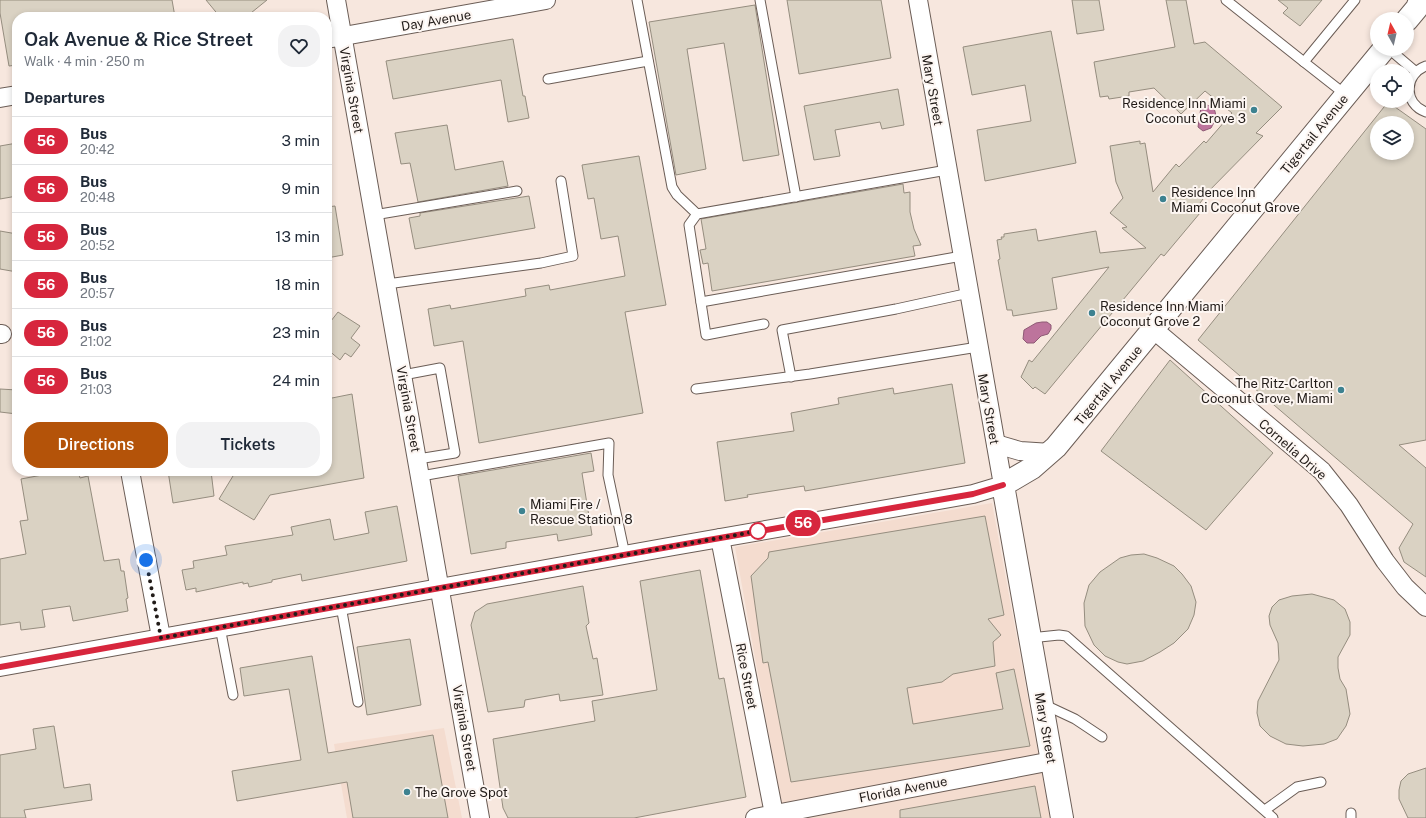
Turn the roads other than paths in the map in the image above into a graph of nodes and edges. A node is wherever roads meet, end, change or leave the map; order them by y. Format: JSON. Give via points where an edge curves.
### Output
{"nodes":[{"id":1,"x":336,"y":0,"type":"edge"},
{"id":2,"x":546,"y":0,"type":"edge"},
{"id":3,"x":637,"y":0,"type":"edge"},
{"id":4,"x":760,"y":0,"type":"edge"},
{"id":5,"x":918,"y":0,"type":"edge"},
{"id":6,"x":1226,"y":0,"type":"edge"},
{"id":7,"x":1356,"y":0,"type":"edge"},
{"id":8,"x":335,"y":38,"type":"edge"},
{"id":9,"x":1378,"y":56,"type":"edge"},
{"id":10,"x":1397,"y":56,"type":"edge"},
{"id":11,"x":648,"y":61,"type":"junction"},
{"id":12,"x":1304,"y":62,"type":"junction"},
{"id":13,"x":1426,"y":66,"type":"edge"},
{"id":14,"x":1416,"y":72,"type":"junction"},
{"id":15,"x":548,"y":79,"type":"dead end"},
{"id":16,"x":1346,"y":95,"type":"junction"},
{"id":17,"x":12,"y":96,"type":"edge"},
{"id":18,"x":0,"y":98,"type":"edge"},
{"id":19,"x":1426,"y":112,"type":"edge"},
{"id":20,"x":947,"y":170,"type":"junction"},
{"id":21,"x":561,"y":180,"type":"dead end"},
{"id":22,"x":517,"y":190,"type":"dead end"},
{"id":23,"x":796,"y":197,"type":"junction"},
{"id":24,"x":697,"y":214,"type":"junction"},
{"id":25,"x":374,"y":215,"type":"junction"},
{"id":26,"x":962,"y":256,"type":"junction"},
{"id":27,"x":387,"y":284,"type":"junction"},
{"id":28,"x":969,"y":293,"type":"junction"},
{"id":29,"x":701,"y":302,"type":"junction"},
{"id":30,"x":764,"y":324,"type":"dead end"},
{"id":31,"x":1153,"y":329,"type":"junction"},
{"id":32,"x":978,"y":347,"type":"junction"},
{"id":33,"x":403,"y":374,"type":"junction"},
{"id":34,"x":791,"y":377,"type":"junction"},
{"id":35,"x":696,"y":389,"type":"dead end"},
{"id":36,"x":996,"y":444,"type":"junction"},
{"id":37,"x":1051,"y":453,"type":"junction"},
{"id":38,"x":419,"y":468,"type":"junction"},
{"id":39,"x":131,"y":476,"type":"edge"},
{"id":40,"x":1003,"y":485,"type":"junction"},
{"id":41,"x":720,"y":538,"type":"junction"},
{"id":42,"x":626,"y":555,"type":"junction"},
{"id":43,"x":441,"y":588,"type":"junction"},
{"id":44,"x":341,"y":606,"type":"junction"},
{"id":45,"x":1426,"y":607,"type":"edge"},
{"id":46,"x":220,"y":627,"type":"junction"},
{"id":47,"x":161,"y":638,"type":"junction"},
{"id":48,"x":1030,"y":638,"type":"junction"},
{"id":49,"x":0,"y":667,"type":"edge"},
{"id":50,"x":233,"y":695,"type":"dead end"},
{"id":51,"x":358,"y":702,"type":"dead end"},
{"id":52,"x":1042,"y":704,"type":"junction"},
{"id":53,"x":1102,"y":737,"type":"dead end"},
{"id":54,"x":1052,"y":761,"type":"junction"},
{"id":55,"x":1321,"y":782,"type":"dead end"},
{"id":56,"x":1265,"y":810,"type":"junction"},
{"id":57,"x":774,"y":814,"type":"junction"},
{"id":58,"x":480,"y":818,"type":"edge"},
{"id":59,"x":755,"y":818,"type":"edge"},
{"id":60,"x":1062,"y":818,"type":"edge"},
{"id":61,"x":1273,"y":818,"type":"edge"}],
"edges":[{"from":1,"to":8,"type":"street","name":"Virginia Street"},
{"from":2,"to":8,"type":"street","name":"Day Avenue"},
{"from":3,"to":11,"type":"lane"},
{"from":4,"to":23,"type":"lane"},
{"from":5,"to":20,"type":"street","name":"Mary Street"},
{"from":6,"to":12,"type":"lane"},
{"from":7,"to":12,"type":"lane"},
{"from":8,"to":25,"type":"street","name":"Virginia Street"},
{"from":9,"to":16,"type":"street","name":"Tigertail Avenue"},
{"from":10,"to":14,"type":"lane"},
{"from":11,"to":15,"type":"lane"},
{"from":11,"to":24,"type":"lane","via":[[672,187]]},
{"from":12,"to":16,"type":"lane"},
{"from":13,"to":14,"type":"lane"},
{"from":14,"to":19,"type":"lane","via":[[1409,83],[1410,96],[1420,110]]},
{"from":16,"to":31,"type":"street","name":"Tigertail Avenue"},
{"from":17,"to":18,"type":"street"},
{"from":20,"to":23,"type":"lane"},
{"from":20,"to":26,"type":"street","name":"Mary Street"},
{"from":21,"to":27,"type":"lane","via":[[573,256],[542,263]]},
{"from":22,"to":25,"type":"lane"},
{"from":23,"to":24,"type":"lane"},
{"from":24,"to":29,"type":"lane","via":[[689,226]]},
{"from":25,"to":27,"type":"street","name":"Virginia Street"},
{"from":26,"to":28,"type":"street","name":"Mary Street"},
{"from":26,"to":29,"type":"lane"},
{"from":27,"to":33,"type":"street","name":"Virginia Street"},
{"from":28,"to":32,"type":"street","name":"Mary Street"},
{"from":28,"to":34,"type":"lane","via":[[782,330]]},
{"from":29,"to":30,"type":"lane","via":[[706,335]]},
{"from":31,"to":37,"type":"street","name":"Tigertail Avenue"},
{"from":31,"to":45,"type":"street","name":"Cornelia Drive","via":[[1322,472],[1349,505],[1385,562]]},
{"from":32,"to":34,"type":"lane"},
{"from":32,"to":36,"type":"street","name":"Mary Street"},
{"from":33,"to":38,"type":"street","name":"Virginia Street"},
{"from":33,"to":38,"type":"lane","via":[[440,368],[455,452]]},
{"from":34,"to":35,"type":"lane"},
{"from":36,"to":37,"type":"street","via":[[1020,451]]},
{"from":36,"to":40,"type":"street","name":"Mary Street"},
{"from":37,"to":40,"type":"street","name":"Tigertail Avenue","via":[[1027,472]]},
{"from":38,"to":42,"type":"lane","via":[[609,443],[608,475]]},
{"from":38,"to":43,"type":"street","name":"Virginia Street"},
{"from":39,"to":47,"type":"street"},
{"from":40,"to":41,"type":"street","via":[[973,494]]},
{"from":40,"to":48,"type":"street","name":"Mary Street"},
{"from":41,"to":42,"type":"street"},
{"from":41,"to":57,"type":"street","name":"Rice Street"},
{"from":42,"to":43,"type":"street"},
{"from":43,"to":44,"type":"street"},
{"from":43,"to":58,"type":"street","name":"Virginia Street"},
{"from":44,"to":46,"type":"street"},
{"from":44,"to":51,"type":"lane"},
{"from":46,"to":47,"type":"street"},
{"from":46,"to":50,"type":"lane"},
{"from":47,"to":49,"type":"street"},
{"from":48,"to":52,"type":"street","name":"Mary Street"},
{"from":48,"to":56,"type":"lane","via":[[1066,636]]},
{"from":52,"to":53,"type":"lane","via":[[1075,719]]},
{"from":52,"to":54,"type":"street","name":"Mary Street"},
{"from":54,"to":57,"type":"street","name":"Florida Avenue"},
{"from":54,"to":60,"type":"street","name":"Mary Street"},
{"from":55,"to":56,"type":"lane","via":[[1297,787]]},
{"from":56,"to":61,"type":"lane"},
{"from":57,"to":59,"type":"street","name":"Florida Avenue"}]}
